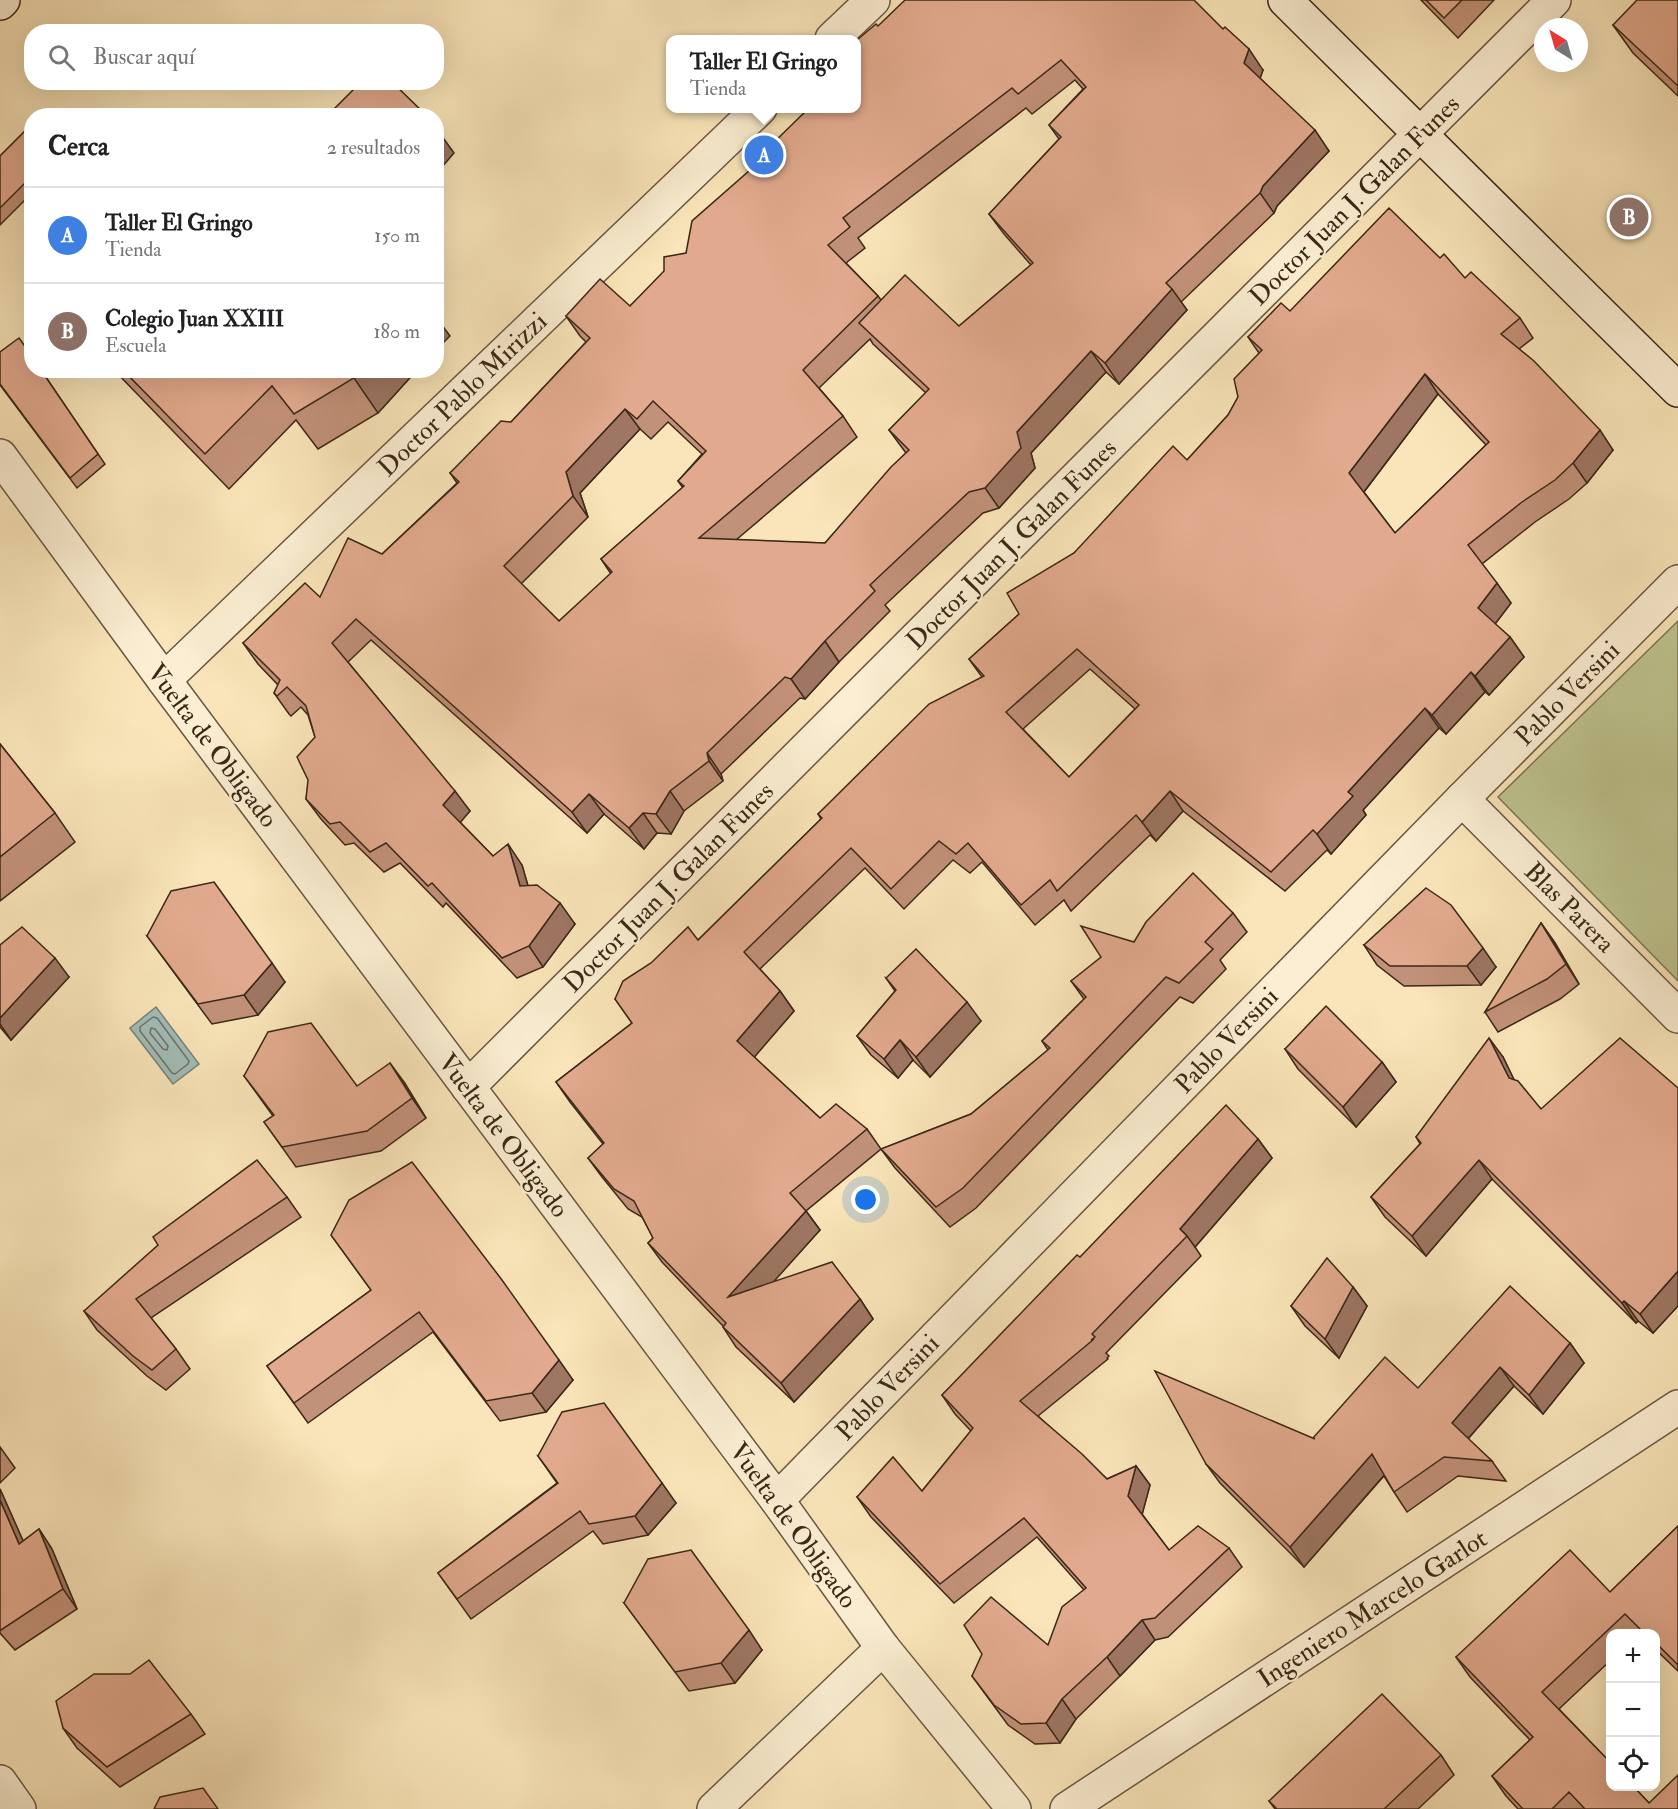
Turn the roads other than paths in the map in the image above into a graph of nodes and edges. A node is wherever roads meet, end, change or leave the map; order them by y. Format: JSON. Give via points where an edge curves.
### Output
{"nodes":[{"id":1,"x":873,"y":0,"type":"edge"},
{"id":2,"x":1285,"y":0,"type":"edge"},
{"id":3,"x":1554,"y":0,"type":"edge"},
{"id":4,"x":836,"y":35,"type":"edge"},
{"id":5,"x":755,"y":113,"type":"edge"},
{"id":6,"x":1420,"y":134,"type":"junction"},
{"id":7,"x":1678,"y":390,"type":"edge"},
{"id":8,"x":0,"y":456,"type":"edge"},
{"id":9,"x":1678,"y":582,"type":"edge"},
{"id":10,"x":164,"y":680,"type":"junction"},
{"id":11,"x":1462,"y":799,"type":"junction"},
{"id":12,"x":1678,"y":1016,"type":"edge"},
{"id":13,"x":468,"y":1087,"type":"junction"},
{"id":14,"x":1678,"y":1407,"type":"edge"},
{"id":15,"x":777,"y":1500,"type":"junction"},
{"id":16,"x":883,"y":1648,"type":"junction"},
{"id":17,"x":0,"y":1782,"type":"edge"},
{"id":18,"x":19,"y":1809,"type":"edge"},
{"id":19,"x":714,"y":1809,"type":"edge"},
{"id":20,"x":1014,"y":1809,"type":"edge"},
{"id":21,"x":1067,"y":1809,"type":"edge"}],
"edges":[{"from":1,"to":4,"type":"street"},
{"from":2,"to":6,"type":"street"},
{"from":3,"to":6,"type":"street","name":"Doctor Juan J. Galan Funes"},
{"from":5,"to":10,"type":"street","name":"Doctor Pablo Mirizzi"},
{"from":6,"to":7,"type":"street"},
{"from":6,"to":13,"type":"street","name":"Doctor Juan J. Galan Funes"},
{"from":8,"to":10,"type":"street","name":"Vuelta de Obligado"},
{"from":9,"to":11,"type":"street","name":"Pablo Versini"},
{"from":10,"to":13,"type":"street","name":"Vuelta de Obligado"},
{"from":11,"to":12,"type":"street","name":"Blas Parera"},
{"from":11,"to":15,"type":"street","name":"Pablo Versini"},
{"from":13,"to":15,"type":"street","name":"Vuelta de Obligado"},
{"from":14,"to":21,"type":"street","name":"Ingeniero Marcelo Garlot"},
{"from":15,"to":16,"type":"street","name":"Vuelta de Obligado"},
{"from":16,"to":19,"type":"street"},
{"from":16,"to":20,"type":"street","name":"Vuelta de Obligado"},
{"from":17,"to":18,"type":"street"}]}
